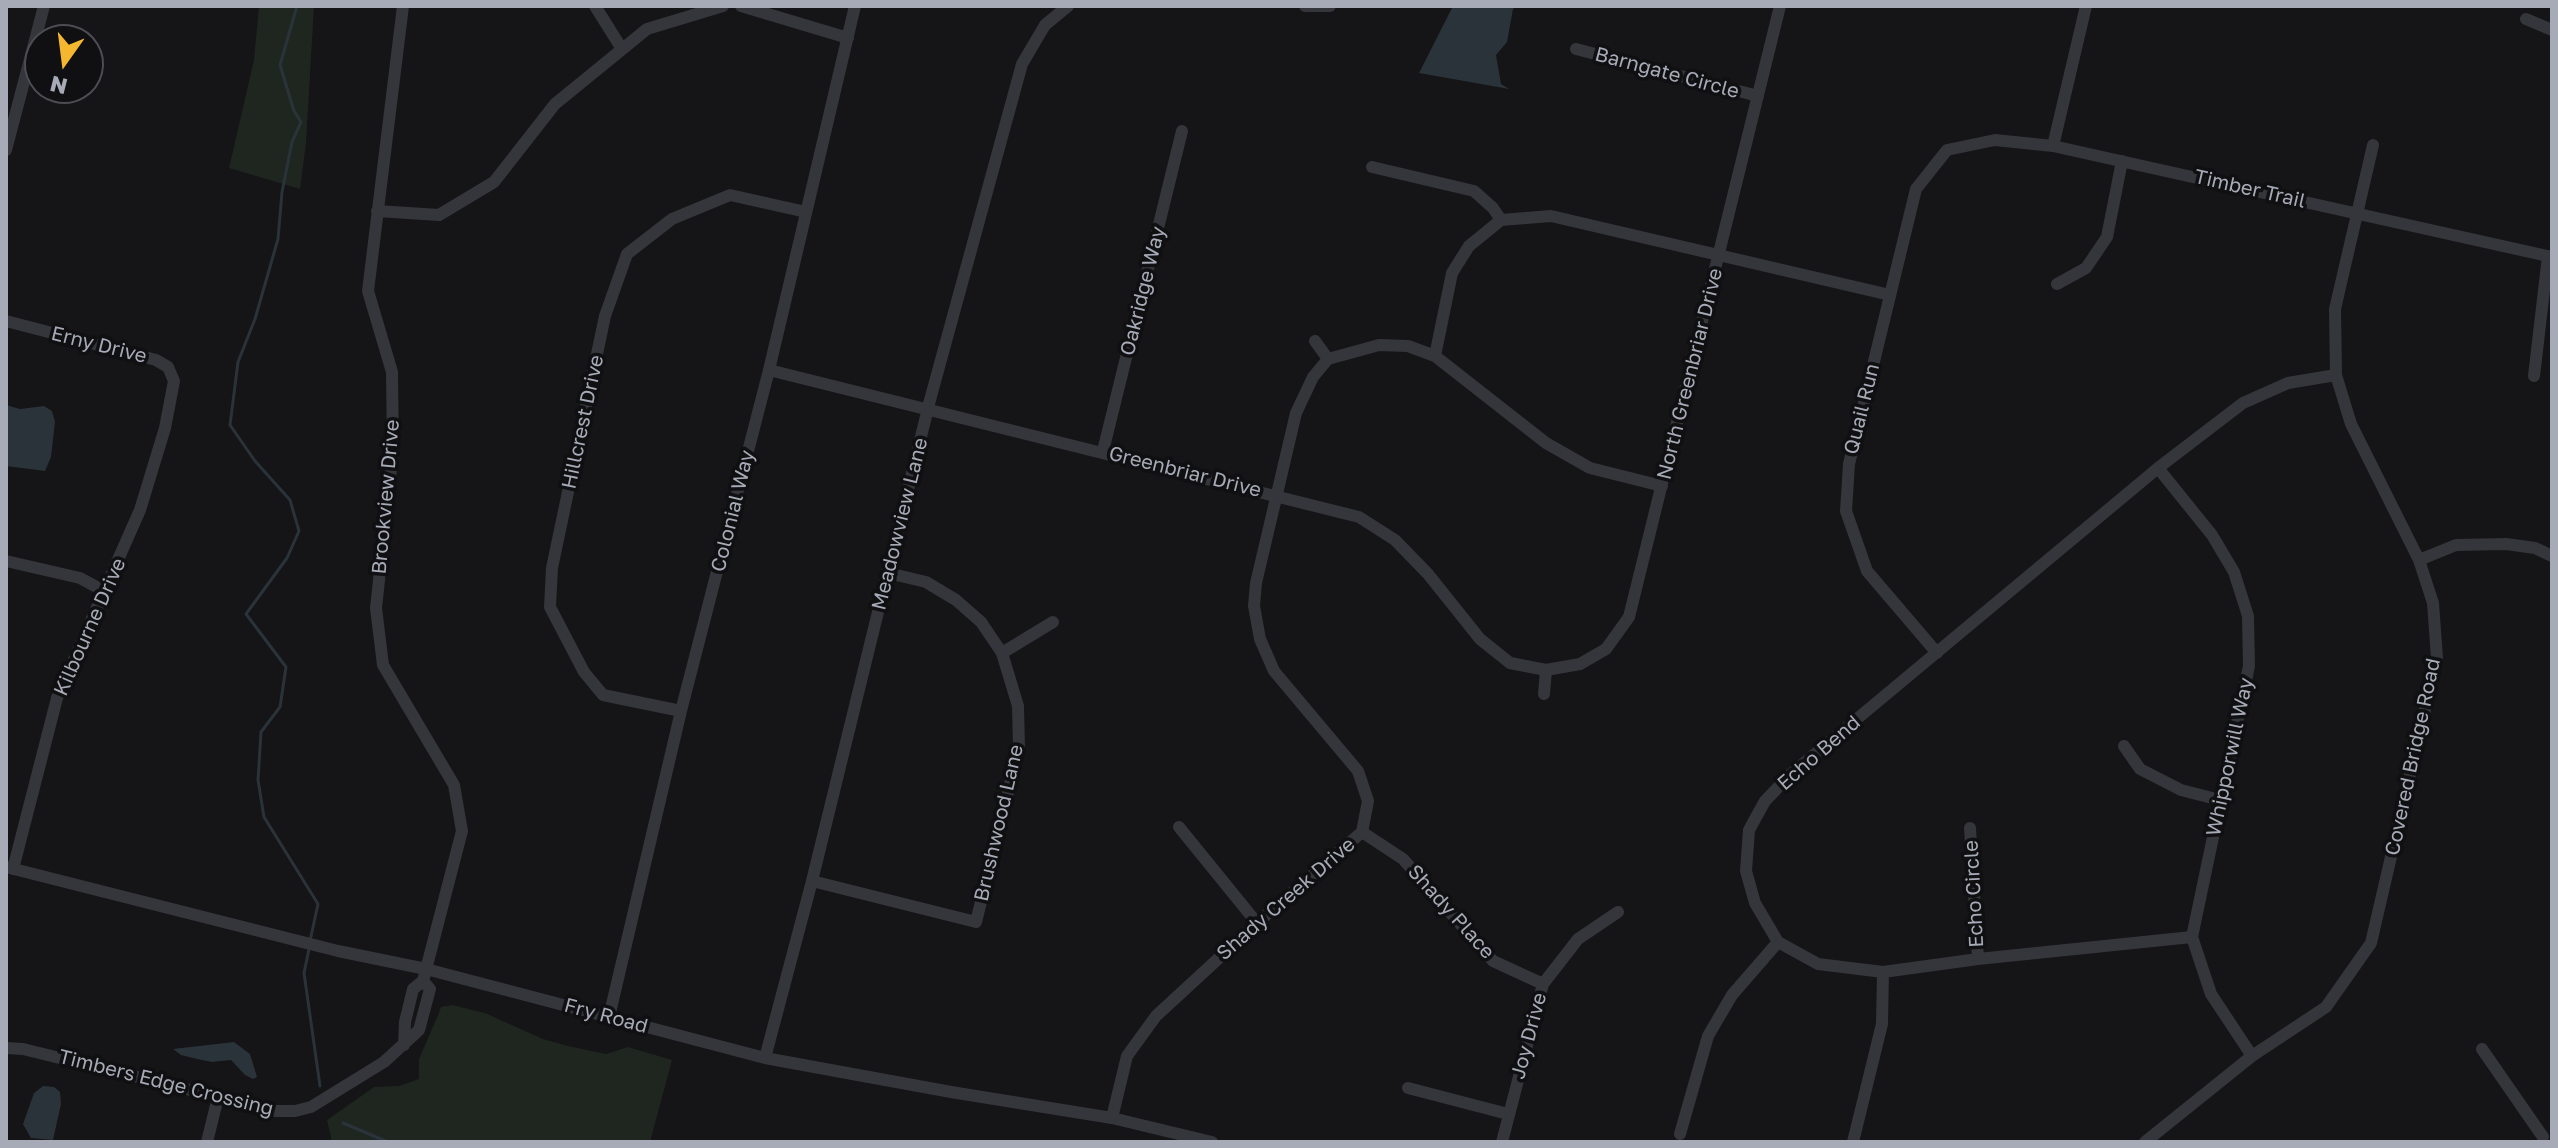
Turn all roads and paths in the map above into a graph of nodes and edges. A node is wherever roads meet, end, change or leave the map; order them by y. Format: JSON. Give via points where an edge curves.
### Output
{"nodes":[{"id":1,"x":44,"y":6,"type":"edge"},
{"id":2,"x":403,"y":6,"type":"edge"},
{"id":3,"x":595,"y":6,"type":"edge"},
{"id":4,"x":723,"y":6,"type":"edge"},
{"id":5,"x":741,"y":6,"type":"edge"},
{"id":6,"x":855,"y":6,"type":"edge"},
{"id":7,"x":1068,"y":6,"type":"edge"},
{"id":8,"x":1305,"y":6,"type":"edge"},
{"id":9,"x":1330,"y":6,"type":"edge"},
{"id":10,"x":1780,"y":6,"type":"edge"},
{"id":11,"x":2086,"y":6,"type":"edge"},
{"id":12,"x":2526,"y":19,"type":"dead end"},
{"id":13,"x":2552,"y":30,"type":"edge"},
{"id":14,"x":848,"y":38,"type":"junction"},
{"id":15,"x":622,"y":49,"type":"junction"},
{"id":16,"x":1576,"y":49,"type":"dead end"},
{"id":17,"x":1758,"y":96,"type":"junction"},
{"id":18,"x":1182,"y":131,"type":"dead end"},
{"id":19,"x":2373,"y":145,"type":"dead end"},
{"id":20,"x":2053,"y":146,"type":"junction"},
{"id":21,"x":6,"y":150,"type":"edge"},
{"id":22,"x":1947,"y":150,"type":"joint"},
{"id":23,"x":2122,"y":161,"type":"junction"},
{"id":24,"x":1372,"y":167,"type":"dead end"},
{"id":25,"x":377,"y":211,"type":"junction"},
{"id":26,"x":806,"y":212,"type":"junction"},
{"id":27,"x":2357,"y":213,"type":"junction"},
{"id":28,"x":1501,"y":220,"type":"junction"},
{"id":29,"x":1719,"y":256,"type":"junction"},
{"id":30,"x":2550,"y":256,"type":"edge"},
{"id":31,"x":2057,"y":284,"type":"dead end"},
{"id":32,"x":1890,"y":295,"type":"junction"},
{"id":33,"x":6,"y":321,"type":"edge"},
{"id":34,"x":1315,"y":341,"type":"dead end"},
{"id":35,"x":1435,"y":356,"type":"junction"},
{"id":36,"x":1328,"y":359,"type":"junction"},
{"id":37,"x":769,"y":370,"type":"junction"},
{"id":38,"x":2336,"y":375,"type":"junction"},
{"id":39,"x":2534,"y":376,"type":"dead end"},
{"id":40,"x":174,"y":387,"type":"joint"},
{"id":41,"x":928,"y":409,"type":"junction"},
{"id":42,"x":1103,"y":451,"type":"junction"},
{"id":43,"x":2158,"y":468,"type":"junction"},
{"id":44,"x":1662,"y":486,"type":"junction"},
{"id":45,"x":1276,"y":495,"type":"junction"},
{"id":46,"x":2552,"y":556,"type":"edge"},
{"id":47,"x":2419,"y":560,"type":"junction"},
{"id":48,"x":6,"y":561,"type":"edge"},
{"id":49,"x":888,"y":573,"type":"junction"},
{"id":50,"x":104,"y":591,"type":"junction"},
{"id":51,"x":1053,"y":622,"type":"dead end"},
{"id":52,"x":1002,"y":653,"type":"junction"},
{"id":53,"x":1937,"y":653,"type":"junction"},
{"id":54,"x":1546,"y":670,"type":"junction"},
{"id":55,"x":1544,"y":694,"type":"dead end"},
{"id":56,"x":681,"y":711,"type":"junction"},
{"id":57,"x":2124,"y":746,"type":"dead end"},
{"id":58,"x":2220,"y":800,"type":"junction"},
{"id":59,"x":1179,"y":827,"type":"dead end"},
{"id":60,"x":1970,"y":828,"type":"dead end"},
{"id":61,"x":1362,"y":832,"type":"junction"},
{"id":62,"x":10,"y":868,"type":"edge"},
{"id":63,"x":812,"y":881,"type":"junction"},
{"id":64,"x":1618,"y":912,"type":"dead end"},
{"id":65,"x":1257,"y":923,"type":"junction"},
{"id":66,"x":2192,"y":937,"type":"junction"},
{"id":67,"x":1778,"y":942,"type":"junction"},
{"id":68,"x":1978,"y":959,"type":"junction"},
{"id":69,"x":1883,"y":972,"type":"junction"},
{"id":70,"x":425,"y":975,"type":"junction"},
{"id":71,"x":1543,"y":984,"type":"junction"},
{"id":72,"x":609,"y":1017,"type":"junction"},
{"id":73,"x":6,"y":1048,"type":"edge"},
{"id":74,"x":2482,"y":1049,"type":"dead end"},
{"id":75,"x":2252,"y":1056,"type":"junction"},
{"id":76,"x":765,"y":1058,"type":"junction"},
{"id":77,"x":1408,"y":1088,"type":"dead end"},
{"id":78,"x":218,"y":1097,"type":"junction"},
{"id":79,"x":1508,"y":1114,"type":"junction"},
{"id":80,"x":1112,"y":1118,"type":"junction"},
{"id":81,"x":1680,"y":1134,"type":"dead end"},
{"id":82,"x":2545,"y":1136,"type":"edge"},
{"id":83,"x":207,"y":1142,"type":"edge"},
{"id":84,"x":1212,"y":1142,"type":"edge"},
{"id":85,"x":1502,"y":1142,"type":"edge"},
{"id":86,"x":1853,"y":1142,"type":"edge"},
{"id":87,"x":2145,"y":1142,"type":"edge"}],
"edges":[{"from":1,"to":21,"type":"street"},
{"from":2,"to":25,"type":"street","name":"Brookview Drive"},
{"from":3,"to":15,"type":"street"},
{"from":4,"to":15,"type":"street","via":[[647,29]]},
{"from":5,"to":14,"type":"street"},
{"from":6,"to":14,"type":"street","name":"Colonial Way"},
{"from":7,"to":41,"type":"street","name":"Meadowview Lane","via":[[1045,25],[1022,64]]},
{"from":8,"to":9,"type":"street"},
{"from":10,"to":17,"type":"street","name":"North Greenbriar Drive"},
{"from":11,"to":20,"type":"street"},
{"from":12,"to":13,"type":"street"},
{"from":14,"to":26,"type":"street","name":"Colonial Way"},
{"from":15,"to":25,"type":"street","via":[[555,104],[494,182],[439,215]]},
{"from":16,"to":17,"type":"street","name":"Barngate Circle"},
{"from":17,"to":29,"type":"street","name":"North Greenbriar Drive"},
{"from":18,"to":42,"type":"street","name":"Oakridge Way"},
{"from":19,"to":27,"type":"street","name":"Covered Bridge Road"},
{"from":20,"to":22,"type":"street","name":"Timber Trail","via":[[1995,140]]},
{"from":20,"to":23,"type":"street","name":"Timber Trail"},
{"from":22,"to":32,"type":"street","name":"Quail Run","via":[[1916,189]]},
{"from":23,"to":27,"type":"street","name":"Timber Trail"},
{"from":23,"to":31,"type":"street","via":[[2107,237],[2086,268]]},
{"from":24,"to":28,"type":"street","via":[[1474,191]]},
{"from":25,"to":70,"type":"street","name":"Brookview Drive","via":[[368,291],[392,372],[393,450],[376,608],[383,665],[454,785],[462,831]]},
{"from":26,"to":37,"type":"street","name":"Colonial Way"},
{"from":26,"to":56,"type":"street","name":"Hillcrest Drive","via":[[730,195],[672,219],[627,254],[605,316],[552,568],[550,607],[584,672],[603,695]]},
{"from":27,"to":30,"type":"street","name":"Timber Trail"},
{"from":27,"to":38,"type":"street","name":"Covered Bridge Road","via":[[2335,309]]},
{"from":28,"to":29,"type":"street","via":[[1551,216]]},
{"from":28,"to":35,"type":"street","via":[[1469,246],[1452,273]]},
{"from":29,"to":32,"type":"street"},
{"from":29,"to":44,"type":"street","name":"North Greenbriar Drive"},
{"from":30,"to":39,"type":"street"},
{"from":32,"to":53,"type":"street","name":"Quail Run","via":[[1849,464],[1846,511],[1867,571]]},
{"from":33,"to":40,"type":"street","name":"Erny Drive","via":[[156,360],[168,367]]},
{"from":34,"to":36,"type":"street"},
{"from":35,"to":36,"type":"street","via":[[1408,346],[1379,345]]},
{"from":35,"to":44,"type":"street","via":[[1546,443],[1579,462]]},
{"from":36,"to":45,"type":"street","name":"Shady Creek Drive","via":[[1296,413]]},
{"from":37,"to":41,"type":"street","name":"Greenbriar Drive"},
{"from":37,"to":56,"type":"street","name":"Colonial Way"},
{"from":38,"to":43,"type":"street","name":"Echo Bend","via":[[2288,383],[2243,403]]},
{"from":38,"to":47,"type":"street","name":"Covered Bridge Road","via":[[2351,424]]},
{"from":40,"to":50,"type":"street","name":"Kilbourne Drive","via":[[147,491]]},
{"from":41,"to":42,"type":"street","name":"Greenbriar Drive"},
{"from":41,"to":49,"type":"street","name":"Meadowview Lane"},
{"from":42,"to":45,"type":"street","name":"Greenbriar Drive"},
{"from":43,"to":53,"type":"street","name":"Echo Bend"},
{"from":43,"to":58,"type":"street","name":"Whipporwill Way","via":[[2212,535],[2234,572],[2248,616],[2249,666]]},
{"from":44,"to":54,"type":"street","name":"North Greenbriar Drive","via":[[1629,617],[1606,649],[1580,664]]},
{"from":45,"to":54,"type":"street","name":"Greenbriar Drive","via":[[1359,517],[1395,540],[1480,639],[1510,663]]},
{"from":45,"to":61,"type":"street","name":"Shady Creek Drive","via":[[1256,583],[1260,639],[1274,671],[1358,771],[1368,801]]},
{"from":46,"to":47,"type":"street","via":[[2506,544],[2456,545]]},
{"from":47,"to":75,"type":"street","name":"Covered Bridge Road","via":[[2433,603],[2437,658],[2371,943],[2326,1007]]},
{"from":48,"to":50,"type":"street","via":[[80,578]]},
{"from":49,"to":52,"type":"street","name":"Brushwood Lane","via":[[926,582],[956,600],[981,622]]},
{"from":49,"to":63,"type":"street","name":"Meadowview Lane"},
{"from":50,"to":62,"type":"street","name":"Kilbourne Drive","via":[[57,698]]},
{"from":51,"to":52,"type":"street"},
{"from":52,"to":63,"type":"street","name":"Brushwood Lane","via":[[1018,706],[1019,748],[976,922]]},
{"from":53,"to":67,"type":"street","name":"Echo Bend","via":[[1792,773],[1765,801],[1749,830],[1746,871],[1755,903]]},
{"from":54,"to":55,"type":"street"},
{"from":56,"to":72,"type":"street","name":"Colonial Way"},
{"from":57,"to":58,"type":"street","via":[[2140,769],[2181,790]]},
{"from":58,"to":66,"type":"street","name":"Whipporwill Way"},
{"from":59,"to":65,"type":"street"},
{"from":60,"to":68,"type":"street","name":"Echo Circle"},
{"from":61,"to":65,"type":"street","name":"Shady Creek Drive"},
{"from":61,"to":71,"type":"street","name":"Shady Place","via":[[1403,859],[1493,961]]},
{"from":62,"to":70,"type":"street","name":"Fry Road"},
{"from":63,"to":76,"type":"street","name":"Meadowview Lane"},
{"from":64,"to":71,"type":"street","name":"Joy Drive","via":[[1578,939]]},
{"from":65,"to":80,"type":"street","name":"Shady Creek Drive","via":[[1156,1016],[1127,1056]]},
{"from":66,"to":68,"type":"street"},
{"from":66,"to":75,"type":"street","name":"Whipporwill Way","via":[[2211,994]]},
{"from":67,"to":69,"type":"street","via":[[1818,964]]},
{"from":67,"to":81,"type":"street","via":[[1732,995],[1708,1036]]},
{"from":68,"to":69,"type":"street"},
{"from":69,"to":86,"type":"street","via":[[1882,1024]]},
{"from":70,"to":72,"type":"street","name":"Fry Road"},
{"from":70,"to":78,"type":"street","name":"Timbers Edge Crossing","via":[[413,989],[404,1045],[311,1107],[276,1111]]},
{"from":71,"to":79,"type":"street","name":"Joy Drive"},
{"from":72,"to":76,"type":"street","name":"Fry Road"},
{"from":73,"to":78,"type":"street","name":"Timbers Edge Crossing"},
{"from":74,"to":82,"type":"street"},
{"from":75,"to":87,"type":"street","name":"Covered Bridge Road"},
{"from":76,"to":80,"type":"street","name":"Fry Road"},
{"from":77,"to":79,"type":"street"},
{"from":78,"to":83,"type":"street"},
{"from":79,"to":85,"type":"street","name":"Joy Drive"},
{"from":80,"to":84,"type":"street","name":"Fry Road"}]}
